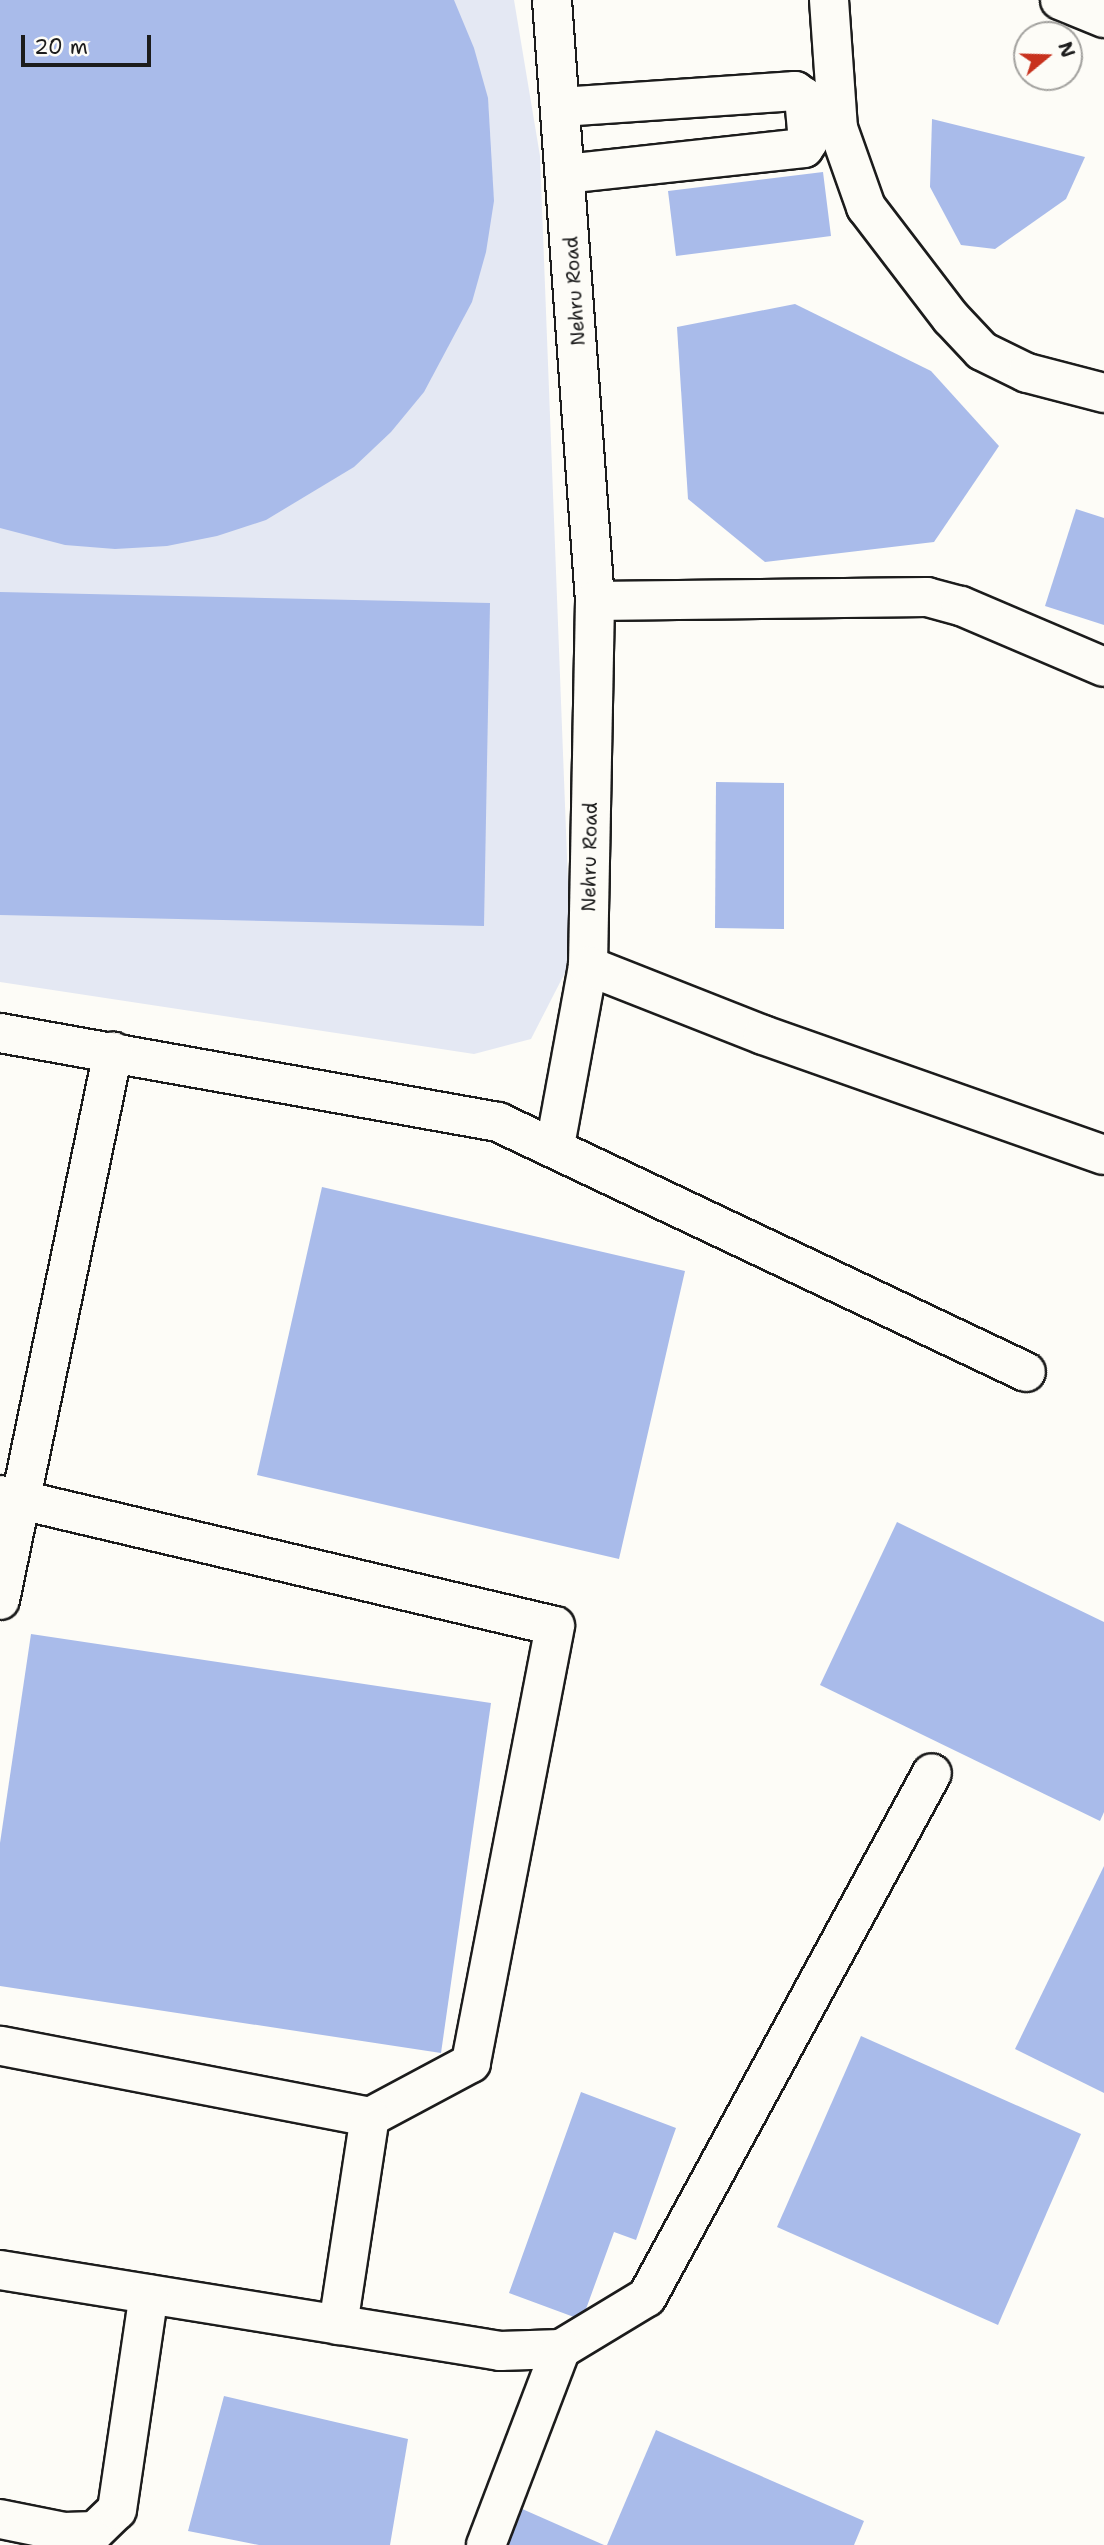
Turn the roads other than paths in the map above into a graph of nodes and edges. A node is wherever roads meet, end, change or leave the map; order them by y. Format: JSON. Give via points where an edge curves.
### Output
{"nodes":[{"id":1,"x":552,"y":0,"type":"edge"},
{"id":2,"x":829,"y":0,"type":"edge"},
{"id":3,"x":1060,"y":0,"type":"edge"},
{"id":4,"x":1104,"y":18,"type":"edge"},
{"id":5,"x":561,"y":107,"type":"junction"},
{"id":6,"x":566,"y":174,"type":"junction"},
{"id":7,"x":1104,"y":393,"type":"edge"},
{"id":8,"x":595,"y":601,"type":"junction"},
{"id":9,"x":1104,"y":667,"type":"edge"},
{"id":10,"x":588,"y":966,"type":"junction"},
{"id":11,"x":0,"y":1033,"type":"edge"},
{"id":12,"x":113,"y":1052,"type":"junction"},
{"id":13,"x":555,"y":1146,"type":"junction"},
{"id":14,"x":1104,"y":1155,"type":"edge"},
{"id":15,"x":1026,"y":1372,"type":"dead end"},
{"id":16,"x":10,"y":1497,"type":"edge"},
{"id":17,"x":0,"y":1600,"type":"edge"},
{"id":18,"x":932,"y":1773,"type":"dead end"},
{"id":19,"x":0,"y":2046,"type":"edge"},
{"id":20,"x":370,"y":2118,"type":"junction"},
{"id":21,"x":0,"y":2270,"type":"edge"},
{"id":22,"x":149,"y":2294,"type":"junction"},
{"id":23,"x":338,"y":2325,"type":"junction"},
{"id":24,"x":561,"y":2349,"type":"junction"},
{"id":25,"x":0,"y":2519,"type":"edge"},
{"id":26,"x":486,"y":2545,"type":"edge"}],
"edges":[{"from":1,"to":5,"type":"street","name":"Nehru Road"},
{"from":2,"to":7,"type":"street","via":[[838,128],[866,207],[982,351],[1027,373]]},
{"from":3,"to":4,"type":"street"},
{"from":5,"to":6,"type":"street","name":"Nehru Road"},
{"from":5,"to":6,"type":"street","via":[[795,91],[804,97],[808,142],[804,148]]},
{"from":6,"to":8,"type":"street","name":"Nehru Road"},
{"from":8,"to":9,"type":"street","via":[[927,597]]},
{"from":8,"to":10,"type":"street","name":"Nehru Road"},
{"from":10,"to":13,"type":"street","name":"Nehru Road"},
{"from":10,"to":14,"type":"street","via":[[763,1035]]},
{"from":11,"to":12,"type":"street"},
{"from":12,"to":13,"type":"street","via":[[498,1122]]},
{"from":12,"to":16,"type":"street"},
{"from":13,"to":15,"type":"street"},
{"from":16,"to":17,"type":"street"},
{"from":16,"to":20,"type":"street","via":[[555,1626],[471,2063]]},
{"from":18,"to":24,"type":"street","via":[[647,2297]]},
{"from":19,"to":20,"type":"street"},
{"from":20,"to":23,"type":"street"},
{"from":21,"to":22,"type":"street"},
{"from":22,"to":23,"type":"street"},
{"from":22,"to":25,"type":"street","via":[[117,2510],[95,2531],[64,2532]]},
{"from":23,"to":24,"type":"street","via":[[500,2351]]},
{"from":24,"to":26,"type":"street"}]}
